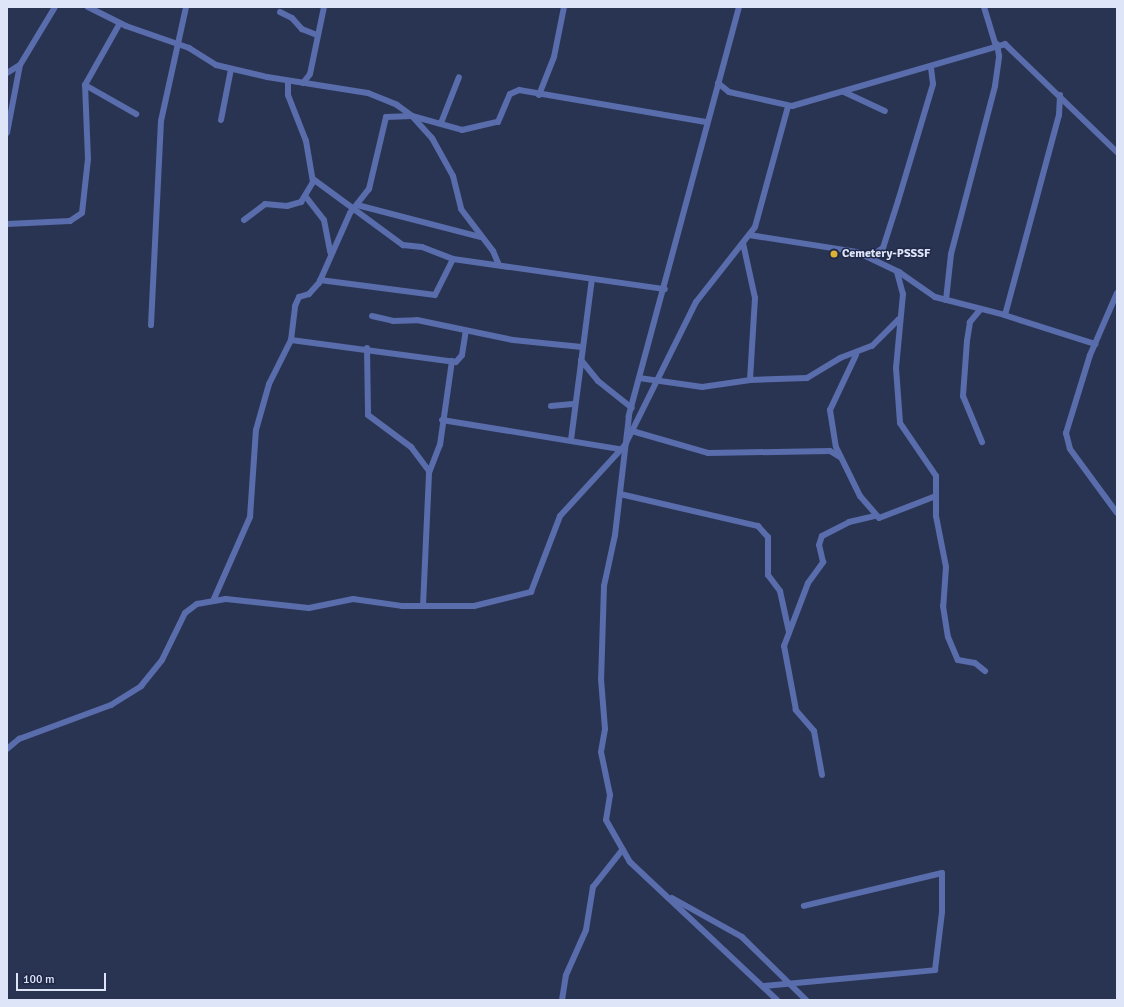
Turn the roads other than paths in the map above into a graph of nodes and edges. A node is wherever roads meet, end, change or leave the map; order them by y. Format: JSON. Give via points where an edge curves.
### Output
{"nodes":[{"id":1,"x":55,"y":7,"type":"edge"},
{"id":2,"x":88,"y":7,"type":"edge"},
{"id":3,"x":186,"y":7,"type":"edge"},
{"id":4,"x":324,"y":7,"type":"edge"},
{"id":5,"x":564,"y":7,"type":"edge"},
{"id":6,"x":739,"y":7,"type":"edge"},
{"id":7,"x":984,"y":7,"type":"edge"},
{"id":8,"x":280,"y":12,"type":"dead end"},
{"id":9,"x":120,"y":23,"type":"junction"},
{"id":10,"x":317,"y":35,"type":"junction"},
{"id":11,"x":178,"y":44,"type":"junction"},
{"id":12,"x":996,"y":44,"type":"junction"},
{"id":13,"x":20,"y":65,"type":"junction"},
{"id":14,"x":932,"y":68,"type":"junction"},
{"id":15,"x":232,"y":69,"type":"junction"},
{"id":16,"x":7,"y":73,"type":"edge"},
{"id":17,"x":459,"y":77,"type":"dead end"},
{"id":18,"x":288,"y":81,"type":"junction"},
{"id":19,"x":304,"y":83,"type":"junction"},
{"id":20,"x":718,"y":83,"type":"junction"},
{"id":21,"x":84,"y":85,"type":"junction"},
{"id":22,"x":844,"y":92,"type":"junction"},
{"id":23,"x":539,"y":95,"type":"junction"},
{"id":24,"x":1060,"y":95,"type":"junction"},
{"id":25,"x":788,"y":106,"type":"junction"},
{"id":26,"x":885,"y":111,"type":"dead end"},
{"id":27,"x":136,"y":114,"type":"dead end"},
{"id":28,"x":412,"y":116,"type":"junction"},
{"id":29,"x":221,"y":120,"type":"dead end"},
{"id":30,"x":707,"y":122,"type":"junction"},
{"id":31,"x":441,"y":123,"type":"junction"},
{"id":32,"x":7,"y":133,"type":"edge"},
{"id":33,"x":1117,"y":152,"type":"edge"},
{"id":34,"x":313,"y":179,"type":"junction"},
{"id":35,"x":306,"y":197,"type":"junction"},
{"id":36,"x":356,"y":206,"type":"junction"},
{"id":37,"x":244,"y":220,"type":"dead end"},
{"id":38,"x":7,"y":224,"type":"edge"},
{"id":39,"x":749,"y":235,"type":"junction"},
{"id":40,"x":481,"y":237,"type":"junction"},
{"id":41,"x":744,"y":242,"type":"junction"},
{"id":42,"x":330,"y":252,"type":"junction"},
{"id":43,"x":870,"y":257,"type":"junction"},
{"id":44,"x":453,"y":259,"type":"junction"},
{"id":45,"x":498,"y":263,"type":"junction"},
{"id":46,"x":897,"y":271,"type":"junction"},
{"id":47,"x":592,"y":279,"type":"junction"},
{"id":48,"x":320,"y":280,"type":"junction"},
{"id":49,"x":665,"y":289,"type":"junction"},
{"id":50,"x":1117,"y":293,"type":"edge"},
{"id":51,"x":946,"y":300,"type":"junction"},
{"id":52,"x":980,"y":310,"type":"junction"},
{"id":53,"x":1004,"y":315,"type":"junction"},
{"id":54,"x":372,"y":316,"type":"dead end"},
{"id":55,"x":899,"y":318,"type":"junction"},
{"id":56,"x":151,"y":325,"type":"dead end"},
{"id":57,"x":466,"y":331,"type":"junction"},
{"id":58,"x":291,"y":340,"type":"junction"},
{"id":59,"x":1094,"y":344,"type":"junction"},
{"id":60,"x":582,"y":347,"type":"junction"},
{"id":61,"x":367,"y":348,"type":"junction"},
{"id":62,"x":856,"y":355,"type":"junction"},
{"id":63,"x":580,"y":360,"type":"junction"},
{"id":64,"x":452,"y":361,"type":"junction"},
{"id":65,"x":640,"y":378,"type":"junction"},
{"id":66,"x":750,"y":380,"type":"junction"},
{"id":67,"x":658,"y":382,"type":"junction"},
{"id":68,"x":574,"y":404,"type":"junction"},
{"id":69,"x":551,"y":406,"type":"dead end"},
{"id":70,"x":632,"y":408,"type":"junction"},
{"id":71,"x":442,"y":420,"type":"junction"},
{"id":72,"x":632,"y":431,"type":"junction"},
{"id":73,"x":571,"y":440,"type":"junction"},
{"id":74,"x":982,"y":442,"type":"dead end"},
{"id":75,"x":622,"y":447,"type":"junction"},
{"id":76,"x":841,"y":458,"type":"junction"},
{"id":77,"x":429,"y":471,"type":"junction"},
{"id":78,"x":620,"y":494,"type":"junction"},
{"id":79,"x":936,"y":496,"type":"junction"},
{"id":80,"x":1117,"y":513,"type":"edge"},
{"id":81,"x":875,"y":516,"type":"junction"},
{"id":82,"x":213,"y":601,"type":"junction"},
{"id":83,"x":423,"y":606,"type":"junction"},
{"id":84,"x":789,"y":633,"type":"junction"},
{"id":85,"x":985,"y":671,"type":"dead end"},
{"id":86,"x":7,"y":749,"type":"edge"},
{"id":87,"x":822,"y":775,"type":"dead end"},
{"id":88,"x":622,"y":849,"type":"junction"},
{"id":89,"x":663,"y":894,"type":"junction"},
{"id":90,"x":804,"y":906,"type":"dead end"},
{"id":91,"x":789,"y":982,"type":"junction"},
{"id":92,"x":764,"y":986,"type":"junction"},
{"id":93,"x":562,"y":1000,"type":"edge"},
{"id":94,"x":778,"y":1000,"type":"edge"},
{"id":95,"x":806,"y":1000,"type":"edge"}],
"edges":[{"from":1,"to":13,"type":"street"},
{"from":2,"to":9,"type":"street"},
{"from":3,"to":11,"type":"street"},
{"from":4,"to":10,"type":"street"},
{"from":5,"to":23,"type":"street","via":[[554,57]]},
{"from":6,"to":20,"type":"street"},
{"from":7,"to":12,"type":"street"},
{"from":8,"to":10,"type":"street","via":[[292,18],[302,29]]},
{"from":9,"to":11,"type":"street"},
{"from":9,"to":21,"type":"street"},
{"from":10,"to":19,"type":"street","via":[[310,74]]},
{"from":11,"to":15,"type":"street","via":[[216,65]]},
{"from":11,"to":56,"type":"street","via":[[161,121],[157,159]]},
{"from":12,"to":14,"type":"street"},
{"from":12,"to":24,"type":"street","via":[[1016,51]]},
{"from":12,"to":51,"type":"street","via":[[999,56],[995,86],[951,254]]},
{"from":13,"to":16,"type":"street"},
{"from":13,"to":32,"type":"street"},
{"from":14,"to":22,"type":"street"},
{"from":14,"to":43,"type":"street","via":[[933,84],[883,248]]},
{"from":15,"to":18,"type":"street"},
{"from":15,"to":29,"type":"street"},
{"from":17,"to":31,"type":"street"},
{"from":18,"to":19,"type":"street"},
{"from":18,"to":34,"type":"street","via":[[288,96],[306,141]]},
{"from":19,"to":28,"type":"street","via":[[368,93],[398,105]]},
{"from":20,"to":25,"type":"street","via":[[729,92]]},
{"from":20,"to":30,"type":"street"},
{"from":21,"to":27,"type":"street"},
{"from":21,"to":38,"type":"street","via":[[88,159],[82,213],[70,221]]},
{"from":22,"to":25,"type":"street"},
{"from":22,"to":26,"type":"street","via":[[876,104]]},
{"from":23,"to":30,"type":"street"},
{"from":23,"to":31,"type":"street","via":[[519,90],[510,94],[502,118],[492,126],[465,130]]},
{"from":24,"to":33,"type":"street"},
{"from":24,"to":53,"type":"street","via":[[1059,115]]},
{"from":25,"to":39,"type":"street","via":[[758,220]]},
{"from":28,"to":31,"type":"street"},
{"from":28,"to":36,"type":"street","via":[[389,116],[384,120],[369,189]]},
{"from":28,"to":40,"type":"street","via":[[437,144],[453,176],[461,209]]},
{"from":30,"to":49,"type":"street"},
{"from":34,"to":35,"type":"street"},
{"from":34,"to":36,"type":"street"},
{"from":35,"to":37,"type":"street","via":[[287,206],[265,204]]},
{"from":35,"to":42,"type":"street","via":[[324,220]]},
{"from":36,"to":40,"type":"street"},
{"from":36,"to":42,"type":"street"},
{"from":36,"to":44,"type":"street","via":[[401,244],[422,247]]},
{"from":39,"to":41,"type":"street"},
{"from":39,"to":43,"type":"street","via":[[801,241]]},
{"from":40,"to":45,"type":"street"},
{"from":41,"to":66,"type":"street","via":[[755,298]]},
{"from":41,"to":67,"type":"street","via":[[696,302]]},
{"from":42,"to":48,"type":"street"},
{"from":43,"to":46,"type":"street"},
{"from":44,"to":45,"type":"street"},
{"from":44,"to":48,"type":"street","via":[[435,295]]},
{"from":45,"to":47,"type":"street"},
{"from":46,"to":51,"type":"street","via":[[934,298]]},
{"from":46,"to":55,"type":"street","via":[[903,286]]},
{"from":47,"to":49,"type":"street"},
{"from":47,"to":60,"type":"street"},
{"from":48,"to":58,"type":"street","via":[[309,294],[299,298]]},
{"from":49,"to":65,"type":"street"},
{"from":50,"to":59,"type":"street"},
{"from":51,"to":52,"type":"street"},
{"from":52,"to":53,"type":"street"},
{"from":52,"to":74,"type":"street","via":[[970,322],[966,341],[963,396]]},
{"from":53,"to":59,"type":"street"},
{"from":54,"to":57,"type":"street","via":[[393,321],[417,320]]},
{"from":55,"to":62,"type":"street","via":[[872,346]]},
{"from":55,"to":79,"type":"street","via":[[896,388],[900,423],[936,476]]},
{"from":57,"to":60,"type":"street","via":[[567,348]]},
{"from":57,"to":64,"type":"street","via":[[460,360]]},
{"from":58,"to":61,"type":"street"},
{"from":58,"to":82,"type":"street","via":[[269,384],[256,430],[250,517]]},
{"from":59,"to":80,"type":"street","via":[[1076,394],[1066,440]]},
{"from":60,"to":63,"type":"street"},
{"from":61,"to":64,"type":"street"},
{"from":61,"to":77,"type":"street","via":[[368,415],[411,447]]},
{"from":62,"to":66,"type":"street","via":[[840,358],[807,378]]},
{"from":62,"to":76,"type":"street","via":[[831,406],[835,443]]},
{"from":63,"to":68,"type":"street"},
{"from":63,"to":70,"type":"street","via":[[598,381]]},
{"from":64,"to":71,"type":"street"},
{"from":65,"to":67,"type":"street"},
{"from":65,"to":70,"type":"street"},
{"from":66,"to":67,"type":"street","via":[[702,387]]},
{"from":67,"to":72,"type":"street"},
{"from":68,"to":69,"type":"street"},
{"from":68,"to":73,"type":"street"},
{"from":70,"to":75,"type":"street"},
{"from":71,"to":73,"type":"street"},
{"from":71,"to":77,"type":"street","via":[[438,451]]},
{"from":72,"to":75,"type":"street"},
{"from":72,"to":76,"type":"street","via":[[708,453],[830,451]]},
{"from":73,"to":75,"type":"street"},
{"from":75,"to":78,"type":"street"},
{"from":75,"to":83,"type":"street","via":[[560,516],[531,592],[474,606]]},
{"from":76,"to":81,"type":"street"},
{"from":77,"to":83,"type":"street"},
{"from":78,"to":84,"type":"street","via":[[758,526],[768,537],[768,575],[780,591]]},
{"from":78,"to":88,"type":"street","via":[[604,593],[601,679],[604,729],[601,752],[610,795],[606,820]]},
{"from":79,"to":81,"type":"street","via":[[895,513]]},
{"from":79,"to":85,"type":"street","via":[[937,524],[946,567],[943,606],[948,637],[958,660],[975,663]]},
{"from":81,"to":84,"type":"street","via":[[849,522],[822,536],[819,545],[823,562],[808,583]]},
{"from":82,"to":83,"type":"street","via":[[310,608],[352,599]]},
{"from":82,"to":86,"type":"street","via":[[197,604],[185,613],[162,660],[141,686],[127,697],[27,735]]},
{"from":84,"to":87,"type":"street","via":[[784,646],[794,701],[799,716],[814,731]]},
{"from":88,"to":89,"type":"street","via":[[630,862]]},
{"from":88,"to":93,"type":"street","via":[[593,887],[586,930],[566,975]]},
{"from":89,"to":91,"type":"street","via":[[742,937]]},
{"from":89,"to":92,"type":"street"},
{"from":90,"to":91,"type":"street","via":[[940,873],[943,876],[940,941],[934,971]]},
{"from":91,"to":92,"type":"street"},
{"from":91,"to":95,"type":"street"},
{"from":92,"to":94,"type":"street"}]}
